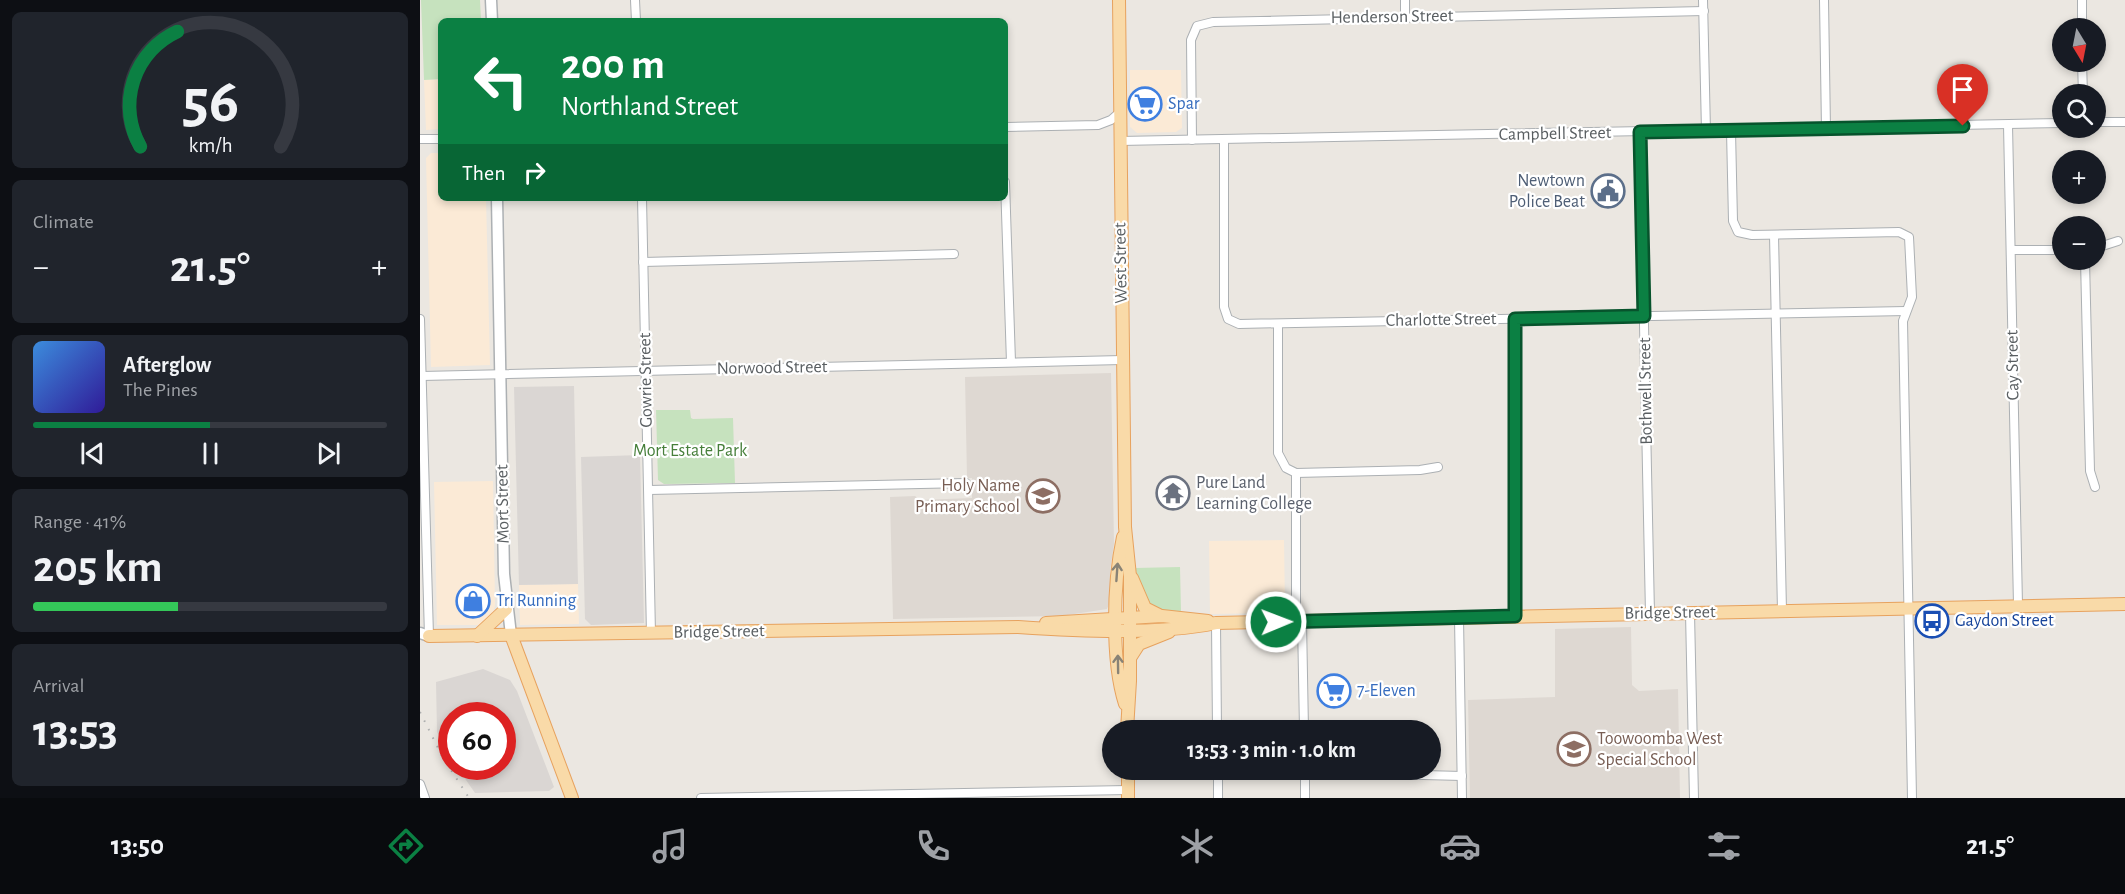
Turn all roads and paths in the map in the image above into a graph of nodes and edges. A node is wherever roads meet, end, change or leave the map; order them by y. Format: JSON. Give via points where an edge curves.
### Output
{"nodes":[{"id":1,"x":491,"y":0,"type":"edge"},
{"id":2,"x":635,"y":0,"type":"edge"},
{"id":3,"x":1119,"y":0,"type":"edge"},
{"id":4,"x":1405,"y":0,"type":"edge"},
{"id":5,"x":1703,"y":0,"type":"edge"},
{"id":6,"x":1824,"y":0,"type":"edge"},
{"id":7,"x":2082,"y":0,"type":"edge"},
{"id":8,"x":1704,"y":11,"type":"junction"},
{"id":9,"x":1405,"y":17,"type":"junction"},
{"id":10,"x":492,"y":18,"type":"edge"},
{"id":11,"x":636,"y":18,"type":"edge"},
{"id":12,"x":2082,"y":18,"type":"edge"},
{"id":13,"x":1119,"y":113,"type":"junction"},
{"id":14,"x":2106,"y":122,"type":"edge"},
{"id":15,"x":2125,"y":122,"type":"edge"},
{"id":16,"x":2052,"y":123,"type":"edge"},
{"id":17,"x":2008,"y":125,"type":"junction"},
{"id":18,"x":1008,"y":127,"type":"edge"},
{"id":19,"x":1826,"y":129,"type":"junction"},
{"id":20,"x":1706,"y":131,"type":"junction"},
{"id":21,"x":1731,"y":131,"type":"junction"},
{"id":22,"x":1640,"y":132,"type":"junction"},
{"id":23,"x":420,"y":139,"type":"edge"},
{"id":24,"x":438,"y":139,"type":"edge"},
{"id":25,"x":1192,"y":140,"type":"junction"},
{"id":26,"x":1224,"y":140,"type":"junction"},
{"id":27,"x":1120,"y":141,"type":"junction"},
{"id":28,"x":497,"y":201,"type":"edge"},
{"id":29,"x":642,"y":201,"type":"edge"},
{"id":30,"x":1006,"y":201,"type":"edge"},
{"id":31,"x":1774,"y":235,"type":"junction"},
{"id":32,"x":2118,"y":241,"type":"dead end"},
{"id":33,"x":2106,"y":245,"type":"edge"},
{"id":34,"x":2011,"y":250,"type":"junction"},
{"id":35,"x":2052,"y":250,"type":"edge"},
{"id":36,"x":954,"y":254,"type":"dead end"},
{"id":37,"x":643,"y":262,"type":"junction"},
{"id":38,"x":2085,"y":270,"type":"edge"},
{"id":39,"x":1906,"y":311,"type":"junction"},
{"id":40,"x":1775,"y":314,"type":"junction"},
{"id":41,"x":1644,"y":316,"type":"junction"},
{"id":42,"x":420,"y":319,"type":"edge"},
{"id":43,"x":1515,"y":319,"type":"junction"},
{"id":44,"x":1278,"y":324,"type":"junction"},
{"id":45,"x":1122,"y":360,"type":"junction"},
{"id":46,"x":1011,"y":362,"type":"junction"},
{"id":47,"x":646,"y":371,"type":"junction"},
{"id":48,"x":501,"y":374,"type":"junction"},
{"id":49,"x":422,"y":376,"type":"junction"},
{"id":50,"x":1438,"y":467,"type":"dead end"},
{"id":51,"x":1296,"y":473,"type":"junction"},
{"id":52,"x":966,"y":483,"type":"dead end"},
{"id":53,"x":2095,"y":487,"type":"dead end"},
{"id":54,"x":648,"y":490,"type":"junction"},
{"id":55,"x":1125,"y":527,"type":"junction"},
{"id":56,"x":1129,"y":559,"type":"junction"},
{"id":57,"x":2125,"y":604,"type":"edge"},
{"id":58,"x":2018,"y":605,"type":"junction"},
{"id":59,"x":1907,"y":608,"type":"junction"},
{"id":60,"x":506,"y":609,"type":"junction"},
{"id":61,"x":1782,"y":611,"type":"junction"},
{"id":62,"x":1690,"y":613,"type":"junction"},
{"id":63,"x":1650,"y":614,"type":"junction"},
{"id":64,"x":1162,"y":616,"type":"junction"},
{"id":65,"x":1515,"y":616,"type":"junction"},
{"id":66,"x":1459,"y":618,"type":"junction"},
{"id":67,"x":1299,"y":621,"type":"junction"},
{"id":68,"x":1123,"y":623,"type":"junction"},
{"id":69,"x":1216,"y":623,"type":"junction"},
{"id":70,"x":1193,"y":628,"type":"junction"},
{"id":71,"x":424,"y":634,"type":"edge"},
{"id":72,"x":651,"y":634,"type":"junction"},
{"id":73,"x":511,"y":635,"type":"junction"},
{"id":74,"x":477,"y":636,"type":"junction"},
{"id":75,"x":1130,"y":658,"type":"junction"},
{"id":76,"x":1127,"y":708,"type":"junction"},
{"id":77,"x":1127,"y":720,"type":"edge"},
{"id":78,"x":1217,"y":720,"type":"edge"},
{"id":79,"x":1304,"y":720,"type":"edge"},
{"id":80,"x":1441,"y":775,"type":"edge"},
{"id":81,"x":1462,"y":776,"type":"junction"},
{"id":82,"x":1218,"y":780,"type":"edge"},
{"id":83,"x":1305,"y":780,"type":"edge"},
{"id":84,"x":420,"y":784,"type":"edge"},
{"id":85,"x":1128,"y":794,"type":"edge"},
{"id":86,"x":425,"y":798,"type":"edge"},
{"id":87,"x":572,"y":798,"type":"edge"},
{"id":88,"x":701,"y":798,"type":"edge"},
{"id":89,"x":1218,"y":798,"type":"edge"},
{"id":90,"x":1305,"y":798,"type":"edge"},
{"id":91,"x":1462,"y":798,"type":"edge"},
{"id":92,"x":1694,"y":798,"type":"edge"},
{"id":93,"x":1912,"y":798,"type":"edge"}],
"edges":[{"from":1,"to":10,"type":"street"},
{"from":2,"to":11,"type":"street"},
{"from":3,"to":13,"type":"main road","name":"West Street"},
{"from":4,"to":9,"type":"street"},
{"from":5,"to":8,"type":"street"},
{"from":6,"to":19,"type":"street"},
{"from":7,"to":12,"type":"street"},
{"from":8,"to":9,"type":"street","name":"Henderson Street"},
{"from":8,"to":20,"type":"street"},
{"from":9,"to":25,"type":"street","name":"Henderson Street","via":[[1214,22],[1197,26],[1191,40]]},
{"from":13,"to":18,"type":"street","via":[[1104,124]]},
{"from":13,"to":27,"type":"main road","name":"West Street"},
{"from":14,"to":15,"type":"street"},
{"from":16,"to":17,"type":"street","name":"Campbell Street"},
{"from":17,"to":19,"type":"street","name":"Campbell Street"},
{"from":17,"to":34,"type":"street","name":"Cay Street"},
{"from":19,"to":21,"type":"street","name":"Campbell Street"},
{"from":20,"to":21,"type":"street","name":"Campbell Street"},
{"from":20,"to":22,"type":"street","name":"Campbell Street"},
{"from":21,"to":31,"type":"street","via":[[1733,221],[1738,232]]},
{"from":22,"to":26,"type":"street","name":"Campbell Street"},
{"from":22,"to":41,"type":"street","name":"Bothwell Street"},
{"from":23,"to":24,"type":"street"},
{"from":25,"to":26,"type":"street","name":"Campbell Street"},
{"from":25,"to":27,"type":"street","name":"Campbell Street"},
{"from":26,"to":44,"type":"street","name":"Charlotte Street","via":[[1224,307],[1228,319],[1239,324]]},
{"from":27,"to":45,"type":"main road","name":"West Street"},
{"from":28,"to":48,"type":"street","name":"Mort Street"},
{"from":29,"to":37,"type":"street","name":"Gowrie Street"},
{"from":30,"to":46,"type":"street"},
{"from":31,"to":39,"type":"street","via":[[1899,232],[1909,237],[1912,297]]},
{"from":31,"to":40,"type":"street"},
{"from":32,"to":33,"type":"street"},
{"from":34,"to":35,"type":"street"},
{"from":34,"to":58,"type":"street","name":"Cay Street"},
{"from":36,"to":37,"type":"street"},
{"from":37,"to":47,"type":"street","name":"Gowrie Street"},
{"from":38,"to":53,"type":"street","via":[[2090,471]]},
{"from":39,"to":40,"type":"street","name":"Charlotte Street"},
{"from":39,"to":59,"type":"street","via":[[1903,321]]},
{"from":40,"to":41,"type":"street","name":"Charlotte Street"},
{"from":40,"to":61,"type":"street"},
{"from":41,"to":43,"type":"street","name":"Charlotte Street"},
{"from":41,"to":63,"type":"street","name":"Bothwell Street"},
{"from":42,"to":49,"type":"street"},
{"from":43,"to":44,"type":"street","name":"Charlotte Street"},
{"from":43,"to":65,"type":"street"},
{"from":44,"to":51,"type":"street","via":[[1278,453],[1286,468]]},
{"from":45,"to":46,"type":"street","name":"Norwood Street"},
{"from":45,"to":55,"type":"main road","name":"West Street"},
{"from":46,"to":47,"type":"street","name":"Norwood Street"},
{"from":47,"to":48,"type":"street","name":"Norwood Street"},
{"from":47,"to":54,"type":"street","name":"Gowrie Street"},
{"from":48,"to":49,"type":"street","name":"Norwood Street"},
{"from":48,"to":60,"type":"street","name":"Mort Street"},
{"from":49,"to":71,"type":"street"},
{"from":50,"to":51,"type":"street"},
{"from":51,"to":67,"type":"street"},
{"from":52,"to":54,"type":"street"},
{"from":54,"to":72,"type":"street","name":"Gowrie Street"},
{"from":55,"to":56,"type":"main road","name":"West Street"},
{"from":68,"to":55,"type":"main road","name":"West Street","one_way":true,"via":[[1118,561]]},
{"from":56,"to":64,"type":"main road","via":[[1143,605],[1149,612]]},
{"from":56,"to":68,"type":"main road","name":"West Street"},
{"from":57,"to":58,"type":"main road","name":"Bridge Street"},
{"from":58,"to":59,"type":"main road","name":"Bridge Street"},
{"from":59,"to":61,"type":"main road","name":"Bridge Street"},
{"from":59,"to":93,"type":"street"},
{"from":60,"to":73,"type":"street","name":"Mort Street"},
{"from":60,"to":74,"type":"main road"},
{"from":61,"to":62,"type":"main road","name":"Bridge Street"},
{"from":62,"to":63,"type":"main road","name":"Bridge Street"},
{"from":62,"to":92,"type":"street"},
{"from":63,"to":65,"type":"main road","name":"Bridge Street"},
{"from":64,"to":68,"type":"main road","name":"Bridge Street"},
{"from":64,"to":69,"type":"main road","name":"Bridge Street"},
{"from":65,"to":66,"type":"main road","name":"Bridge Street"},
{"from":66,"to":67,"type":"main road","name":"Bridge Street"},
{"from":66,"to":81,"type":"street"},
{"from":67,"to":69,"type":"main road","name":"Bridge Street"},
{"from":67,"to":79,"type":"street"},
{"from":68,"to":70,"type":"main road","name":"Bridge Street"},
{"from":68,"to":72,"type":"main road","name":"Bridge Street","via":[[1070,620],[1018,627]]},
{"from":68,"to":75,"type":"main road","name":"West Street"},
{"from":76,"to":68,"type":"main road","name":"West Street","one_way":true,"via":[[1118,682]]},
{"from":69,"to":70,"type":"main road","name":"Bridge Street"},
{"from":69,"to":78,"type":"street"},
{"from":70,"to":75,"type":"main road","via":[[1144,640]]},
{"from":71,"to":74,"type":"main road","name":"Bridge Street"},
{"from":72,"to":73,"type":"main road","name":"Bridge Street"},
{"from":73,"to":74,"type":"main road","name":"Bridge Street"},
{"from":73,"to":87,"type":"main road","name":"Mort Street"},
{"from":75,"to":76,"type":"main road","name":"West Street"},
{"from":76,"to":77,"type":"main road","name":"West Street"},
{"from":80,"to":81,"type":"street"},
{"from":81,"to":91,"type":"street"},
{"from":82,"to":89,"type":"street"},
{"from":83,"to":90,"type":"street"},
{"from":84,"to":86,"type":"street"},
{"from":85,"to":88,"type":"street"}]}
